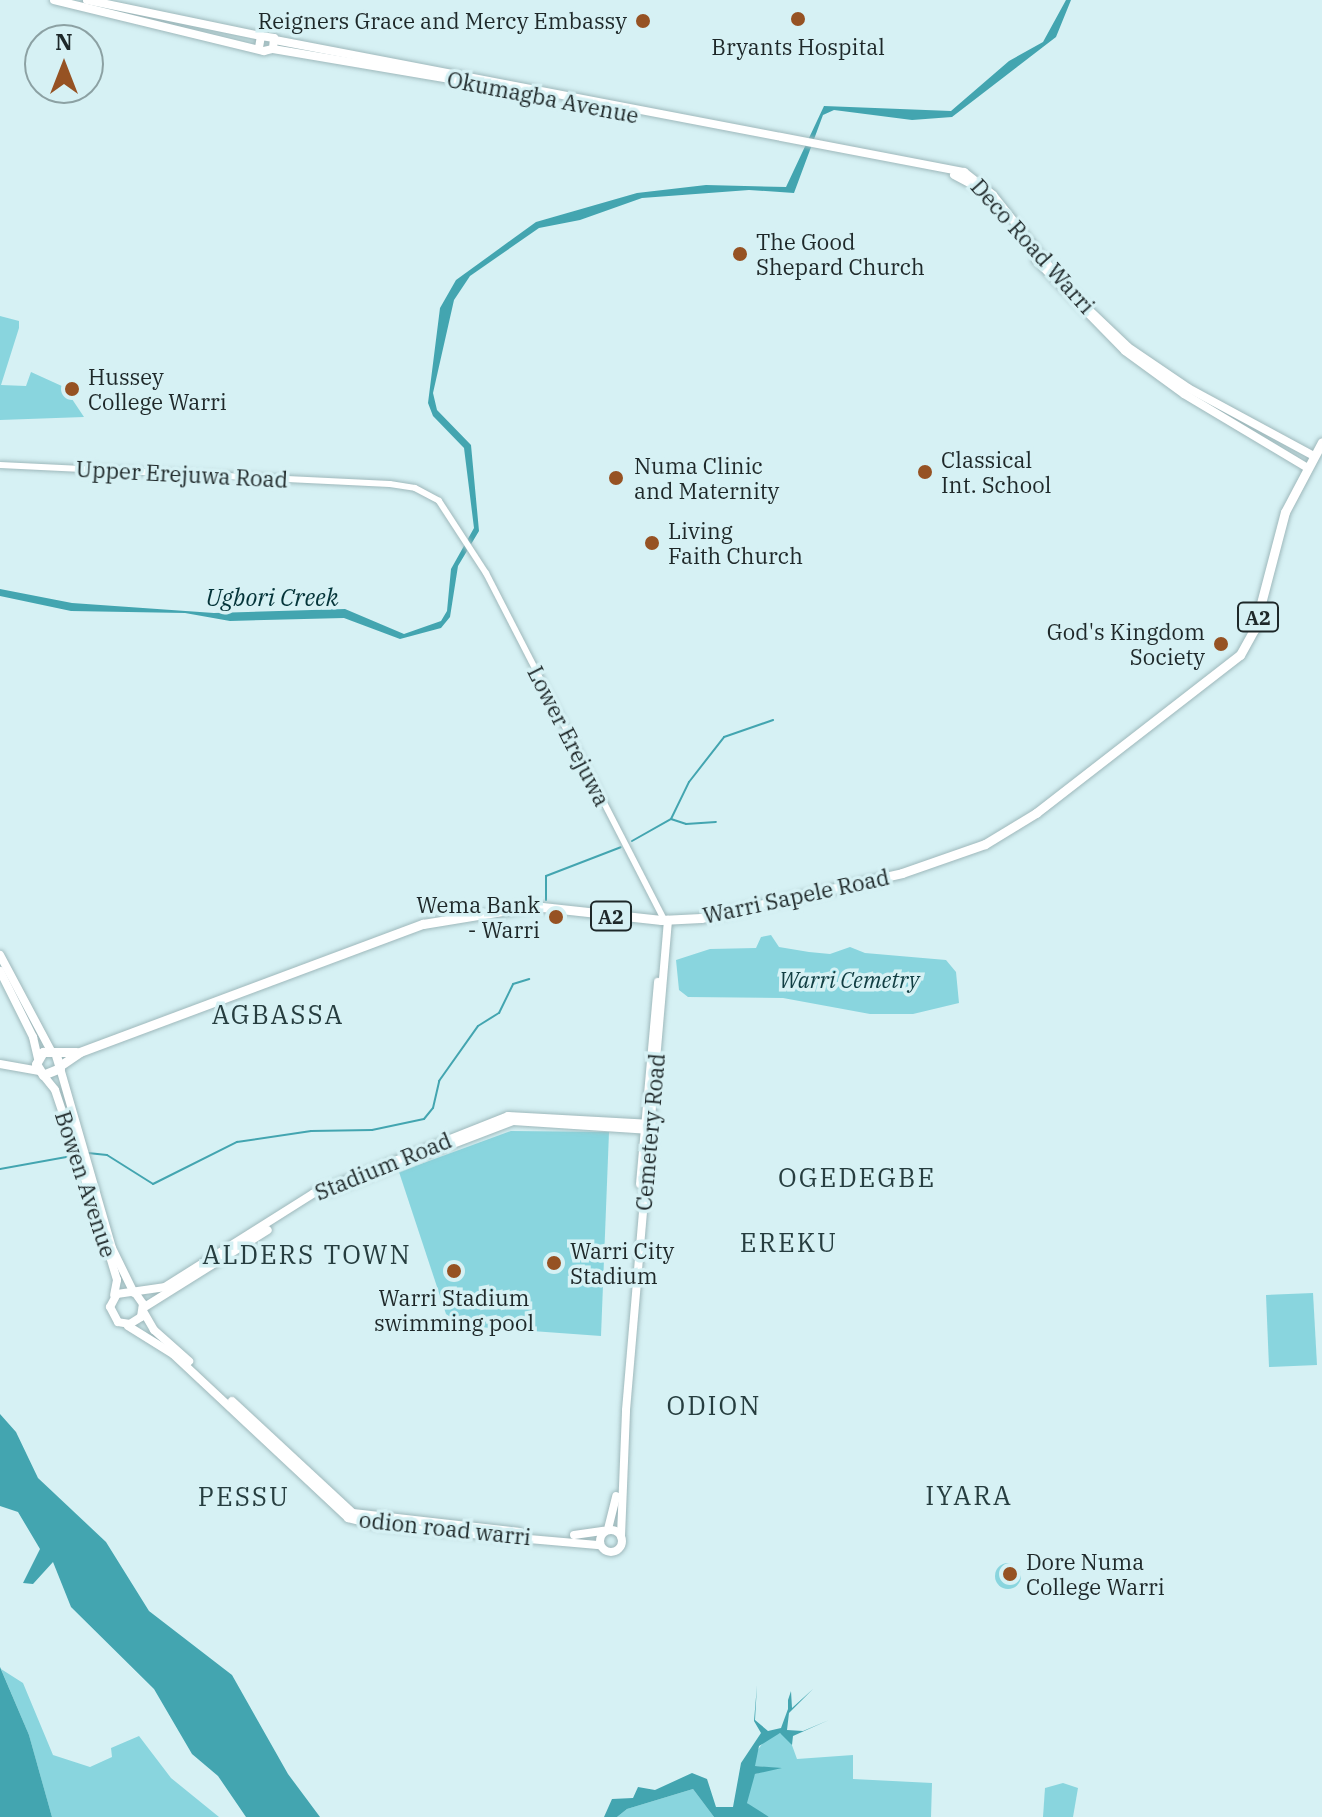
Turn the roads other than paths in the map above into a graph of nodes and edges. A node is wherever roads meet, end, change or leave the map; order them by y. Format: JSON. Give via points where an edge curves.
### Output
{"nodes":[{"id":1,"x":54,"y":0,"type":"edge"},
{"id":2,"x":87,"y":0,"type":"edge"},
{"id":3,"x":261,"y":36,"type":"junction"},
{"id":4,"x":274,"y":44,"type":"junction"},
{"id":5,"x":259,"y":47,"type":"junction"},
{"id":6,"x":812,"y":146,"type":"junction"},
{"id":7,"x":1322,"y":442,"type":"edge"},
{"id":8,"x":1312,"y":455,"type":"junction"},
{"id":9,"x":0,"y":465,"type":"edge"},
{"id":10,"x":1306,"y":467,"type":"junction"},
{"id":11,"x":469,"y":541,"type":"joint"},
{"id":12,"x":664,"y":920,"type":"junction"},
{"id":13,"x":0,"y":955,"type":"edge"},
{"id":14,"x":0,"y":971,"type":"edge"},
{"id":15,"x":53,"y":1052,"type":"junction"},
{"id":16,"x":80,"y":1052,"type":"junction"},
{"id":17,"x":0,"y":1064,"type":"edge"},
{"id":18,"x":39,"y":1066,"type":"junction"},
{"id":19,"x":61,"y":1067,"type":"junction"},
{"id":20,"x":648,"y":1127,"type":"junction"},
{"id":21,"x":135,"y":1293,"type":"junction"},
{"id":22,"x":113,"y":1297,"type":"junction"},
{"id":23,"x":143,"y":1309,"type":"junction"},
{"id":24,"x":124,"y":1324,"type":"junction"},
{"id":25,"x":606,"y":1530,"type":"junction"},
{"id":26,"x":621,"y":1536,"type":"junction"},
{"id":27,"x":600,"y":1545,"type":"junction"}],
"edges":[{"from":1,"to":5,"type":"main road"},
{"from":2,"to":3,"type":"main road"},
{"from":3,"to":4,"type":"main road"},
{"from":3,"to":5,"type":"main road"},
{"from":4,"to":5,"type":"main road"},
{"from":4,"to":6,"type":"main road","name":"Okumagba Avenue"},
{"from":6,"to":8,"type":"main road","name":"Deco Road Warri","via":[[975,177],[1069,291],[1128,347],[1188,388]]},
{"from":6,"to":10,"type":"main road","name":"Deco Road Warri","via":[[974,183],[1065,295],[1125,351],[1184,394]]},
{"from":7,"to":8,"type":"highway","name":"Warri Sapele Road","number":"A2"},
{"from":8,"to":10,"type":"highway","name":"Warri Sapele Road","number":"A2"},
{"from":9,"to":11,"type":"street","name":"Upper Erejuwa Road","via":[[402,485],[448,509]]},
{"from":10,"to":12,"type":"highway","name":"Warri Sapele Road","number":"A2","via":[[1285,512],[1248,645],[1213,678],[1036,813],[985,844],[928,866],[777,904]]},
{"from":11,"to":12,"type":"street","name":"Lower Erejuwa"},
{"from":12,"to":16,"type":"highway","name":"Warri Sapele Road","number":"A2","via":[[518,907],[423,924]]},
{"from":12,"to":20,"type":"main road","name":"Cemetery Road"},
{"from":13,"to":15,"type":"main road"},
{"from":14,"to":18,"type":"main road","name":"Bowen Avenue","via":[[33,1037]]},
{"from":15,"to":16,"type":"highway","name":"Warri Sapele Road","number":"A2"},
{"from":15,"to":18,"type":"highway"},
{"from":15,"to":19,"type":"highway"},
{"from":16,"to":19,"type":"highway","name":"Warri Sapele Road","number":"A2"},
{"from":17,"to":18,"type":"main road"},
{"from":18,"to":19,"type":"highway","name":"Warri Sapele Road"},
{"from":18,"to":22,"type":"main road","name":"Bowen Avenue","via":[[59,1100],[117,1280]]},
{"from":19,"to":21,"type":"main road","name":"Bowen Avenue","via":[[112,1248]]},
{"from":20,"to":21,"type":"main road","name":"Stadium Road","via":[[508,1116],[328,1186],[188,1274],[150,1293]]},
{"from":20,"to":23,"type":"main road","name":"Stadium Road","via":[[523,1120],[502,1124],[314,1199]]},
{"from":20,"to":25,"type":"main road","name":"Cemetery Road","via":[[615,1512]]},
{"from":20,"to":26,"type":"main road","name":"Cemetery Road"},
{"from":21,"to":22,"type":"main road"},
{"from":21,"to":23,"type":"main road"},
{"from":22,"to":24,"type":"main road","via":[[111,1314]]},
{"from":23,"to":24,"type":"main road","via":[[136,1321]]},
{"from":23,"to":25,"type":"main road","name":"odion road warri","via":[[154,1330],[353,1513],[546,1535]]},
{"from":24,"to":27,"type":"main road","name":"odion road warri","via":[[156,1340],[348,1518],[381,1526]]},
{"from":25,"to":26,"type":"main road"},
{"from":25,"to":27,"type":"main road","name":"Cemetery Road"},
{"from":26,"to":27,"type":"main road","via":[[615,1551]]}]}
